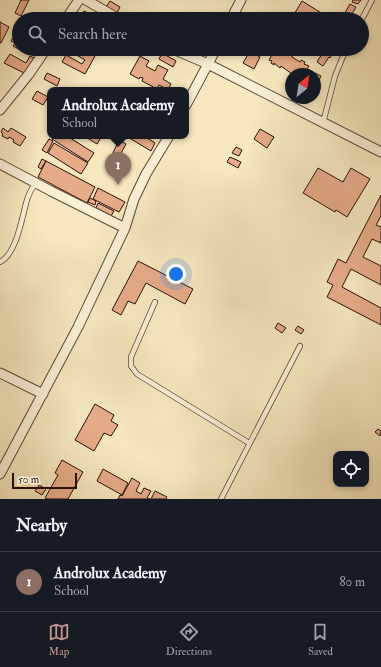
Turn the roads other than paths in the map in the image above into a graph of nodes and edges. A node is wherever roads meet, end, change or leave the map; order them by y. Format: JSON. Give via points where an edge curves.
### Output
{"nodes":[{"id":1,"x":80,"y":0,"type":"edge"},
{"id":2,"x":86,"y":0,"type":"edge"},
{"id":3,"x":241,"y":0,"type":"edge"},
{"id":4,"x":372,"y":0,"type":"edge"},
{"id":5,"x":71,"y":12,"type":"edge"},
{"id":6,"x":107,"y":12,"type":"edge"},
{"id":7,"x":235,"y":12,"type":"edge"},
{"id":8,"x":366,"y":12,"type":"edge"},
{"id":9,"x":41,"y":56,"type":"edge"},
{"id":10,"x":189,"y":56,"type":"edge"},
{"id":11,"x":212,"y":56,"type":"edge"},
{"id":12,"x":343,"y":56,"type":"edge"},
{"id":13,"x":208,"y":64,"type":"junction"},
{"id":14,"x":189,"y":99,"type":"edge"},
{"id":15,"x":0,"y":110,"type":"edge"},
{"id":16,"x":324,"y":123,"type":"junction"},
{"id":17,"x":167,"y":139,"type":"edge"},
{"id":18,"x":381,"y":152,"type":"edge"},
{"id":19,"x":0,"y":164,"type":"edge"},
{"id":20,"x":36,"y":183,"type":"junction"},
{"id":21,"x":125,"y":228,"type":"junction"},
{"id":22,"x":0,"y":262,"type":"edge"},
{"id":23,"x":155,"y":302,"type":"dead end"},
{"id":24,"x":300,"y":346,"type":"dead end"},
{"id":25,"x":0,"y":372,"type":"edge"},
{"id":26,"x":42,"y":394,"type":"junction"},
{"id":27,"x":249,"y":443,"type":"junction"},
{"id":28,"x":0,"y":474,"type":"edge"},
{"id":29,"x":221,"y":499,"type":"edge"}],
"edges":[{"from":1,"to":5,"type":"street"},
{"from":2,"to":6,"type":"street"},
{"from":3,"to":7,"type":"street"},
{"from":4,"to":8,"type":"lane"},
{"from":9,"to":15,"type":"street"},
{"from":10,"to":13,"type":"street"},
{"from":11,"to":13,"type":"street"},
{"from":12,"to":16,"type":"lane","via":[[335,76]]},
{"from":13,"to":14,"type":"street"},
{"from":13,"to":16,"type":"street"},
{"from":16,"to":18,"type":"street"},
{"from":17,"to":21,"type":"street","via":[[146,174]]},
{"from":19,"to":20,"type":"street"},
{"from":20,"to":21,"type":"street"},
{"from":20,"to":22,"type":"lane","via":[[26,201],[9,254]]},
{"from":21,"to":26,"type":"street","via":[[78,327]]},
{"from":23,"to":27,"type":"lane","via":[[131,357],[131,366],[137,374]]},
{"from":24,"to":27,"type":"lane"},
{"from":25,"to":26,"type":"street"},
{"from":26,"to":28,"type":"street"},
{"from":27,"to":29,"type":"lane"}]}
